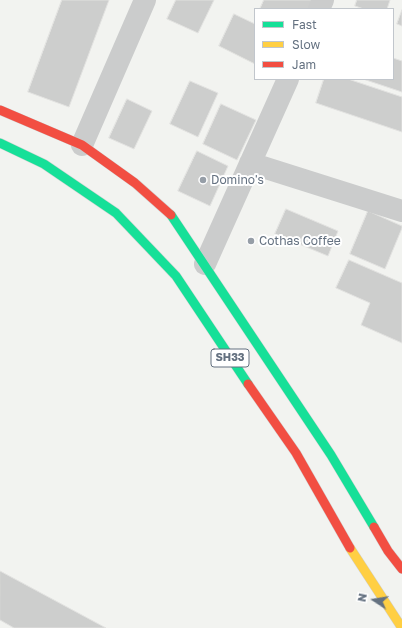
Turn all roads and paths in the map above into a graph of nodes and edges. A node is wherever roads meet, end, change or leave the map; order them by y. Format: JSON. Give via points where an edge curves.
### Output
{"nodes":[{"id":1,"x":145,"y":0,"type":"edge"},
{"id":2,"x":288,"y":80,"type":"edge"},
{"id":3,"x":0,"y":110,"type":"edge"},
{"id":4,"x":0,"y":143,"type":"edge"},
{"id":5,"x":82,"y":145,"type":"junction"},
{"id":6,"x":250,"y":163,"type":"junction"},
{"id":7,"x":401,"y":209,"type":"edge"},
{"id":8,"x":204,"y":264,"type":"junction"},
{"id":9,"x":402,"y":569,"type":"edge"},
{"id":10,"x":402,"y":628,"type":"edge"}],
"edges":[{"from":1,"to":5,"type":"street"},
{"from":2,"to":6,"type":"street"},
{"from":3,"to":5,"type":"main road","number":"SH33"},
{"from":4,"to":10,"type":"main road","number":"SH33","via":[[44,164],[116,213],[176,276],[296,453],[356,559]]},
{"from":5,"to":8,"type":"main road","number":"SH33","via":[[173,216]]},
{"from":6,"to":7,"type":"street"},
{"from":6,"to":8,"type":"street"},
{"from":8,"to":9,"type":"main road","number":"SH33","via":[[331,455],[388,551]]}]}
